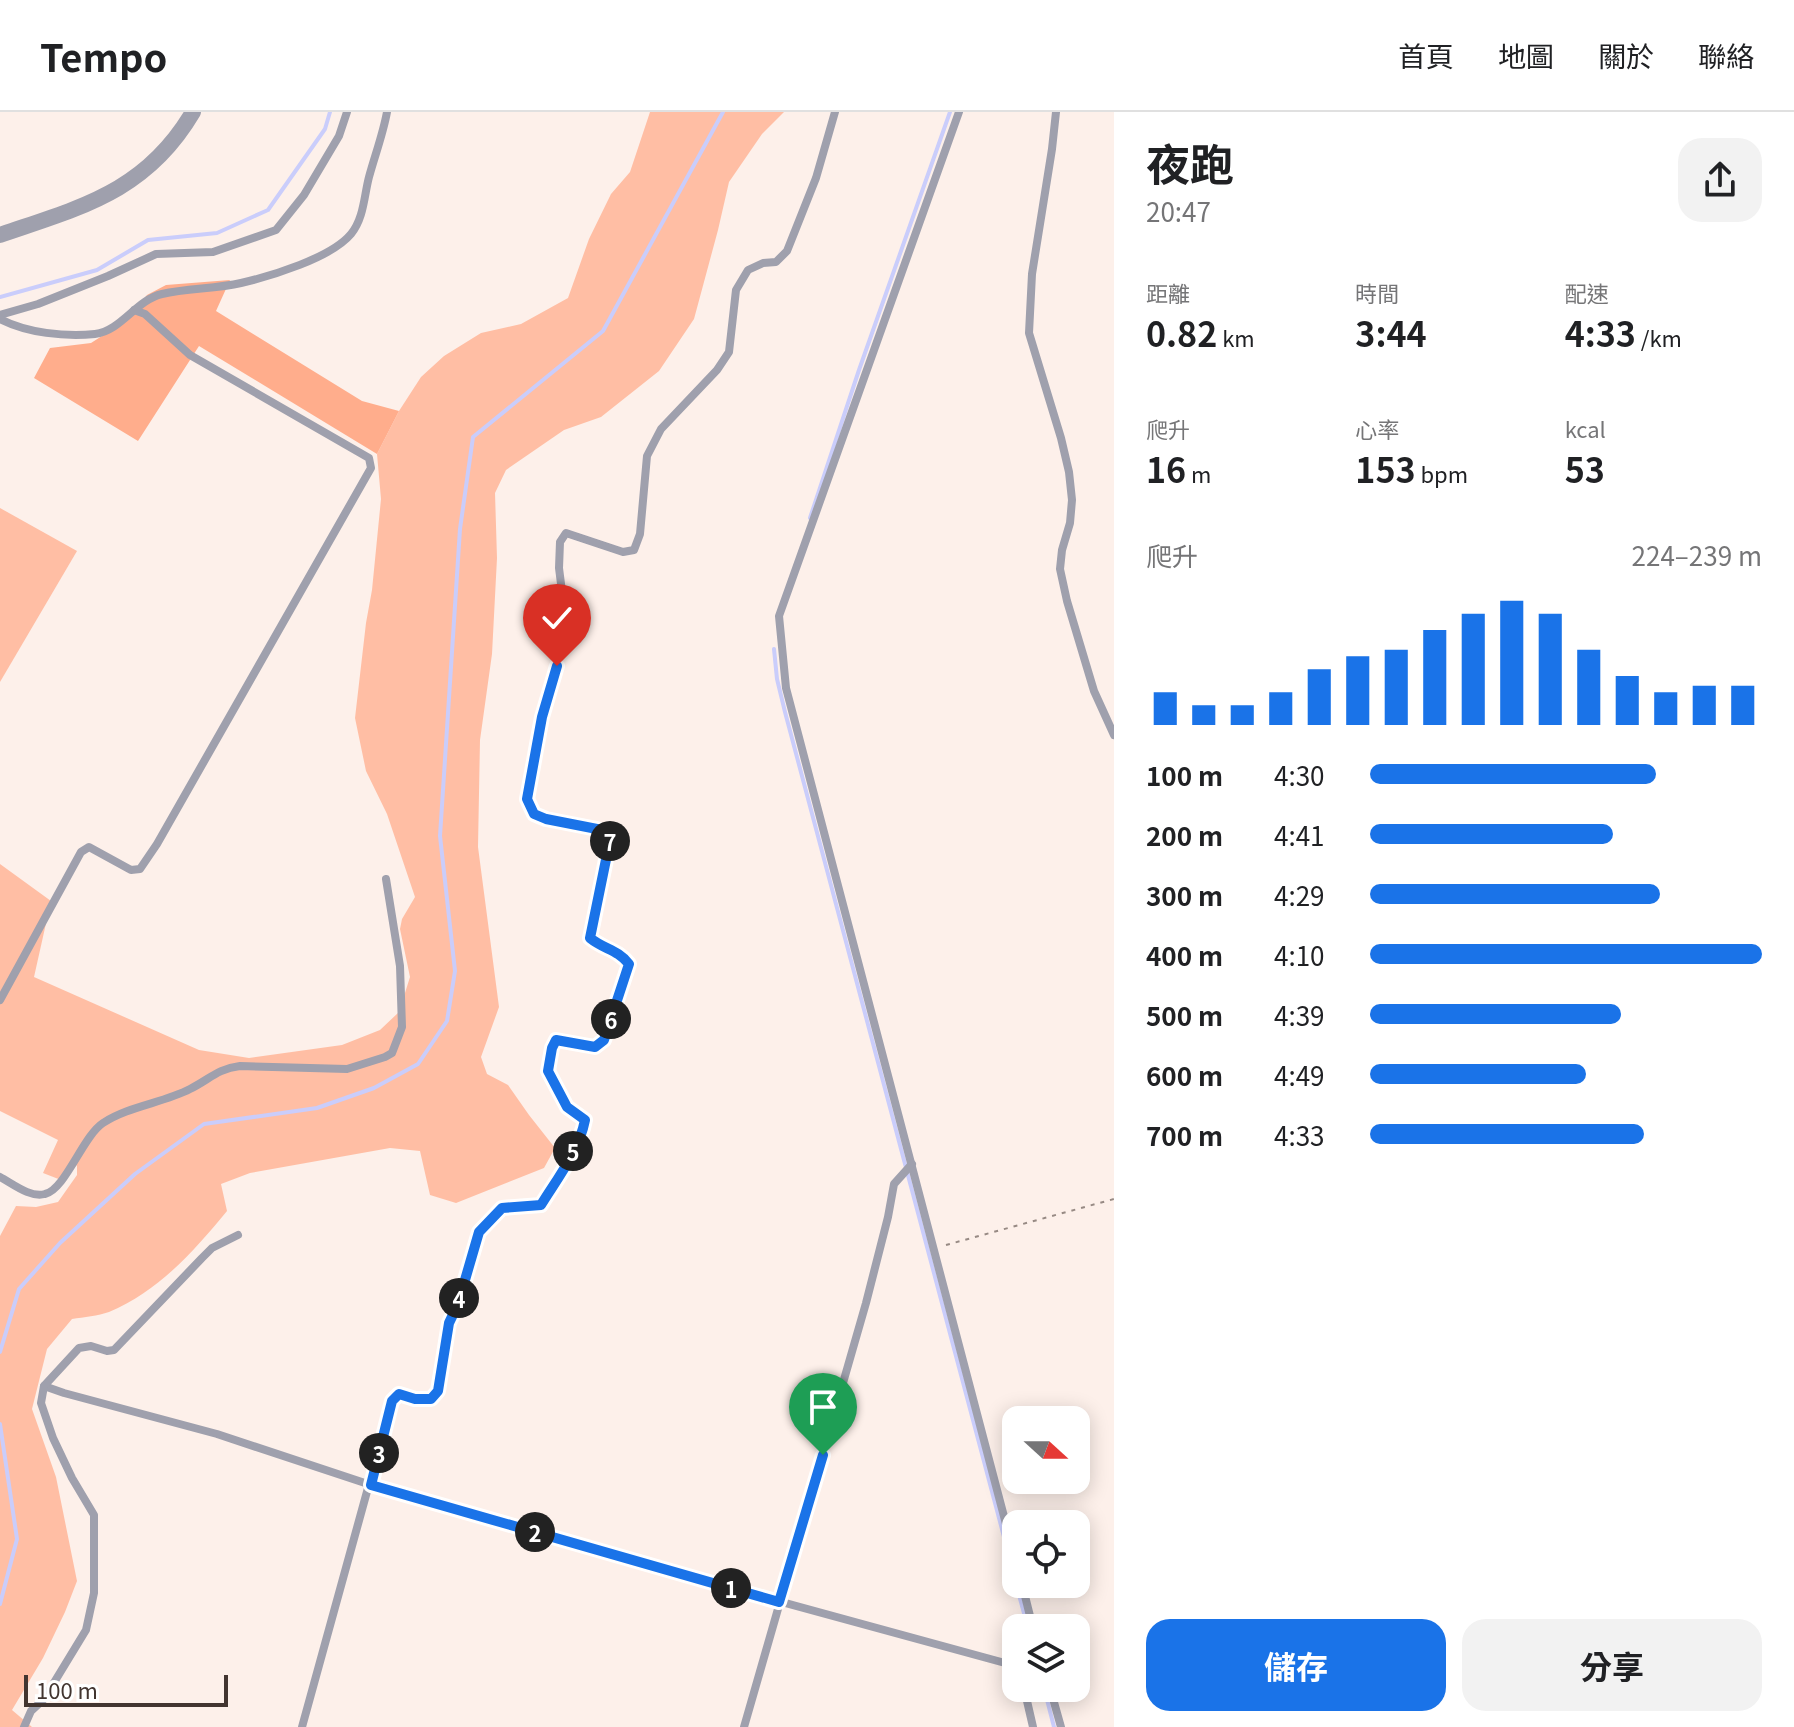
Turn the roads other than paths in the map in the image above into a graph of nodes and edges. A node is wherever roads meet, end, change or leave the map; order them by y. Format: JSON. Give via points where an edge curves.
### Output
{"nodes":[{"id":1,"x":193,"y":112,"type":"edge"},
{"id":2,"x":347,"y":112,"type":"edge"},
{"id":3,"x":387,"y":112,"type":"edge"},
{"id":4,"x":835,"y":112,"type":"edge"},
{"id":5,"x":959,"y":112,"type":"edge"},
{"id":6,"x":1056,"y":112,"type":"edge"},
{"id":7,"x":0,"y":235,"type":"edge"},
{"id":8,"x":134,"y":310,"type":"junction"},
{"id":9,"x":0,"y":317,"type":"edge"},
{"id":10,"x":1114,"y":735,"type":"edge"},
{"id":11,"x":386,"y":879,"type":"dead end"},
{"id":12,"x":0,"y":1000,"type":"edge"},
{"id":13,"x":910,"y":1166,"type":"junction"},
{"id":14,"x":0,"y":1177,"type":"edge"},
{"id":15,"x":238,"y":1235,"type":"dead end"},
{"id":16,"x":44,"y":1386,"type":"junction"},
{"id":17,"x":371,"y":1485,"type":"junction"},
{"id":18,"x":1002,"y":1510,"type":"edge"},
{"id":19,"x":779,"y":1602,"type":"junction"},
{"id":20,"x":1002,"y":1662,"type":"edge"},
{"id":21,"x":1027,"y":1702,"type":"edge"},
{"id":22,"x":1054,"y":1702,"type":"edge"},
{"id":23,"x":24,"y":1727,"type":"edge"},
{"id":24,"x":302,"y":1727,"type":"edge"},
{"id":25,"x":744,"y":1727,"type":"edge"},
{"id":26,"x":1033,"y":1727,"type":"edge"},
{"id":27,"x":1061,"y":1727,"type":"edge"}],
"edges":[{"from":1,"to":7,"type":"street","via":[[174,141],[125,185]]},
{"from":2,"to":9,"type":"lane","via":[[304,195],[276,230],[213,252],[156,254]]},
{"from":3,"to":8,"type":"lane","via":[[360,216],[345,240],[296,266],[240,283],[160,294]]},
{"from":4,"to":17,"type":"lane","via":[[787,251],[776,262],[748,270],[736,290],[729,352],[661,429],[647,456],[634,550],[623,552],[566,533],[560,542],[567,631],[542,717],[527,799],[534,814],[597,829],[610,840],[590,938],[629,964],[604,1040],[595,1047],[556,1040],[552,1048],[548,1071],[567,1107],[585,1120],[576,1146],[541,1205],[502,1208],[479,1232],[449,1323],[438,1391],[431,1399],[399,1394],[392,1401]]},
{"from":5,"to":13,"type":"lane","via":[[779,616],[786,688]]},
{"from":6,"to":10,"type":"lane","via":[[1032,274],[1029,333],[1069,472],[1070,523],[1060,569],[1094,691]]},
{"from":8,"to":9,"type":"lane","via":[[99,334],[15,327]]},
{"from":8,"to":12,"type":"lane","via":[[190,355],[369,458],[371,468],[140,869],[131,870],[89,847],[81,852]]},
{"from":11,"to":14,"type":"lane","via":[[400,966],[402,1027],[392,1053],[347,1069],[224,1068],[190,1090],[101,1124],[58,1187],[47,1194],[33,1195]]},
{"from":13,"to":18,"type":"lane"},
{"from":13,"to":19,"type":"lane","via":[[894,1184],[866,1303]]},
{"from":15,"to":16,"type":"lane","via":[[212,1248],[114,1350],[79,1348]]},
{"from":16,"to":17,"type":"lane","via":[[217,1434]]},
{"from":16,"to":23,"type":"lane","via":[[41,1403],[53,1438],[94,1515],[94,1593],[86,1630]]},
{"from":17,"to":19,"type":"lane"},
{"from":17,"to":24,"type":"lane"},
{"from":19,"to":20,"type":"lane"},
{"from":19,"to":25,"type":"lane"},
{"from":21,"to":26,"type":"lane"},
{"from":22,"to":27,"type":"lane"}]}
